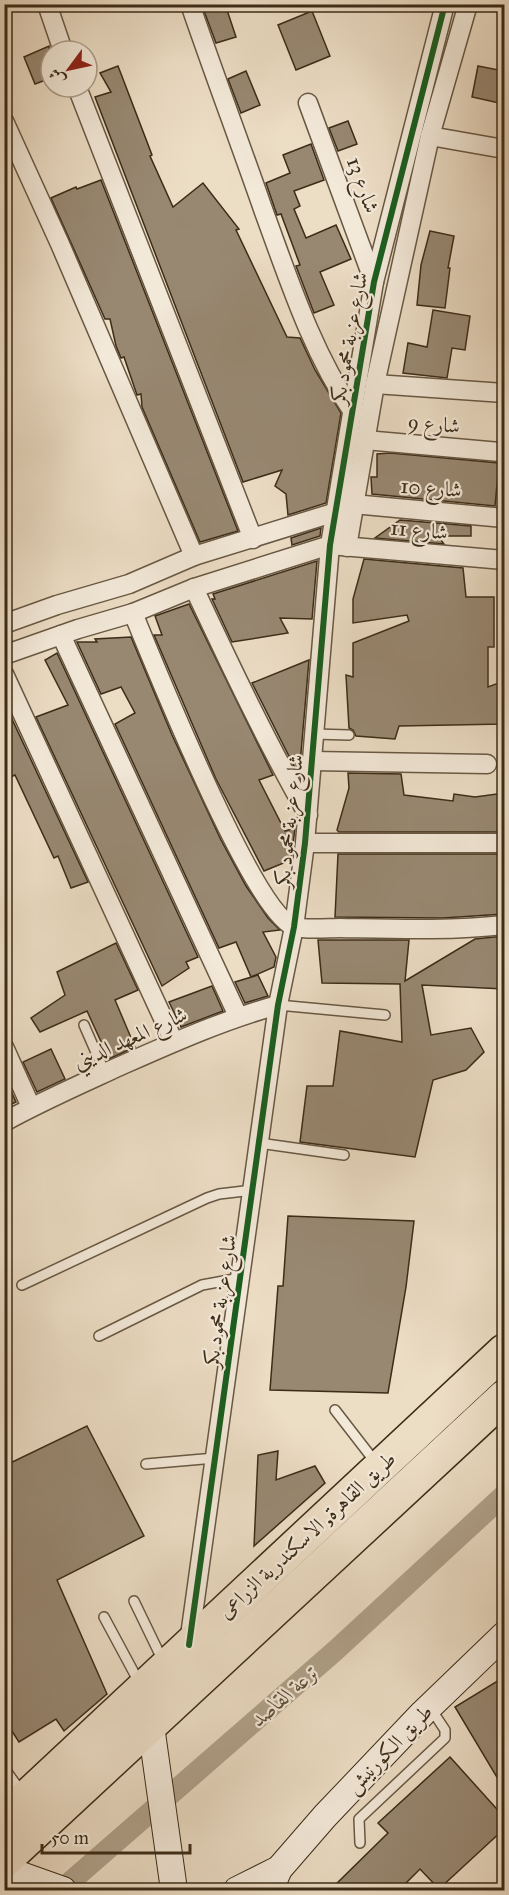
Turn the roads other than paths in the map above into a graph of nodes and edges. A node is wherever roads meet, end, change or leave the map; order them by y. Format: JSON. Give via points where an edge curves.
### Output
{"nodes":[{"id":1,"x":47,"y":4,"type":"edge"},
{"id":2,"x":190,"y":4,"type":"edge"},
{"id":3,"x":445,"y":4,"type":"edge"},
{"id":4,"x":468,"y":4,"type":"edge"},
{"id":5,"x":59,"y":39,"type":"edge"},
{"id":6,"x":82,"y":99,"type":"edge"},
{"id":7,"x":308,"y":103,"type":"dead end"},
{"id":8,"x":4,"y":121,"type":"edge"},
{"id":9,"x":430,"y":136,"type":"junction"},
{"id":10,"x":504,"y":149,"type":"edge"},
{"id":11,"x":374,"y":282,"type":"junction"},
{"id":12,"x":375,"y":384,"type":"junction"},
{"id":13,"x":504,"y":393,"type":"edge"},
{"id":14,"x":353,"y":412,"type":"junction"},
{"id":15,"x":365,"y":440,"type":"junction"},
{"id":16,"x":500,"y":452,"type":"dead end"},
{"id":17,"x":353,"y":504,"type":"junction"},
{"id":18,"x":336,"y":512,"type":"junction"},
{"id":19,"x":504,"y":518,"type":"edge"},
{"id":20,"x":253,"y":539,"type":"junction"},
{"id":21,"x":338,"y":546,"type":"junction"},
{"id":22,"x":194,"y":556,"type":"junction"},
{"id":23,"x":504,"y":560,"type":"edge"},
{"id":24,"x":194,"y":588,"type":"junction"},
{"id":25,"x":133,"y":613,"type":"junction"},
{"id":26,"x":4,"y":624,"type":"edge"},
{"id":27,"x":61,"y":635,"type":"junction"},
{"id":28,"x":4,"y":655,"type":"edge"},
{"id":29,"x":4,"y":674,"type":"edge"},
{"id":30,"x":314,"y":734,"type":"junction"},
{"id":31,"x":349,"y":735,"type":"dead end"},
{"id":32,"x":312,"y":761,"type":"junction"},
{"id":33,"x":487,"y":764,"type":"dead end"},
{"id":34,"x":308,"y":815,"type":"junction"},
{"id":35,"x":305,"y":843,"type":"junction"},
{"id":36,"x":504,"y":843,"type":"edge"},
{"id":37,"x":504,"y":925,"type":"edge"},
{"id":38,"x":294,"y":927,"type":"junction"},
{"id":39,"x":278,"y":1005,"type":"junction"},
{"id":40,"x":385,"y":1015,"type":"dead end"},
{"id":41,"x":238,"y":1016,"type":"junction"},
{"id":42,"x":84,"y":1025,"type":"dead end"},
{"id":43,"x":174,"y":1042,"type":"junction"},
{"id":44,"x":4,"y":1047,"type":"edge"},
{"id":45,"x":105,"y":1073,"type":"junction"},
{"id":46,"x":31,"y":1107,"type":"junction"},
{"id":47,"x":4,"y":1122,"type":"edge"},
{"id":48,"x":259,"y":1143,"type":"junction"},
{"id":49,"x":344,"y":1155,"type":"dead end"},
{"id":50,"x":252,"y":1190,"type":"junction"},
{"id":51,"x":240,"y":1278,"type":"junction"},
{"id":52,"x":22,"y":1285,"type":"dead end"},
{"id":53,"x":99,"y":1336,"type":"dead end"},
{"id":54,"x":504,"y":1351,"type":"edge"},
{"id":55,"x":504,"y":1397,"type":"edge"},
{"id":56,"x":335,"y":1410,"type":"dead end"},
{"id":57,"x":215,"y":1458,"type":"junction"},
{"id":58,"x":146,"y":1464,"type":"dead end"},
{"id":59,"x":379,"y":1468,"type":"junction"},
{"id":60,"x":134,"y":1601,"type":"dead end"},
{"id":61,"x":104,"y":1617,"type":"dead end"},
{"id":62,"x":504,"y":1635,"type":"edge"},
{"id":63,"x":166,"y":1667,"type":"junction"},
{"id":64,"x":429,"y":1707,"type":"junction"},
{"id":65,"x":153,"y":1741,"type":"junction"},
{"id":66,"x":4,"y":1768,"type":"edge"},
{"id":67,"x":15,"y":1808,"type":"edge"},
{"id":68,"x":360,"y":1843,"type":"dead end"},
{"id":69,"x":10,"y":1868,"type":"edge"},
{"id":70,"x":274,"y":1880,"type":"edge"},
{"id":71,"x":173,"y":1889,"type":"edge"},
{"id":72,"x":63,"y":1890,"type":"edge"},
{"id":73,"x":237,"y":1890,"type":"edge"}],
"edges":[{"from":1,"to":5,"type":"street"},
{"from":2,"to":14,"type":"street","via":[[322,362]]},
{"from":3,"to":11,"type":"street","name":"شارع عزبة محمود بكر"},
{"from":4,"to":9,"type":"street","name":"شارع عزبة محمود بكر"},
{"from":6,"to":20,"type":"street"},
{"from":7,"to":11,"type":"street","name":"شارع 13"},
{"from":8,"to":22,"type":"street"},
{"from":9,"to":10,"type":"street"},
{"from":9,"to":12,"type":"street","name":"شارع عزبة محمود بكر"},
{"from":11,"to":14,"type":"street","name":"شارع عزبة محمود بكر"},
{"from":12,"to":13,"type":"street"},
{"from":12,"to":15,"type":"street","name":"شارع عزبة محمود بكر"},
{"from":14,"to":18,"type":"street","name":"شارع عزبة محمود بكر"},
{"from":15,"to":16,"type":"street","name":"شارع 9"},
{"from":15,"to":17,"type":"street","name":"شارع عزبة محمود بكر"},
{"from":17,"to":19,"type":"street","name":"شارع 10"},
{"from":17,"to":21,"type":"street","name":"شارع عزبة محمود بكر"},
{"from":18,"to":20,"type":"street"},
{"from":18,"to":21,"type":"street","name":"شارع عزبة محمود بكر"},
{"from":20,"to":22,"type":"street"},
{"from":21,"to":23,"type":"street","name":"شارع 11"},
{"from":21,"to":24,"type":"street"},
{"from":21,"to":30,"type":"street","name":"شارع عزبة محمود بكر"},
{"from":22,"to":26,"type":"street","via":[[129,584]]},
{"from":24,"to":25,"type":"street"},
{"from":24,"to":34,"type":"street"},
{"from":25,"to":27,"type":"street"},
{"from":25,"to":38,"type":"street","via":[[231,834],[264,894],[278,914]]},
{"from":27,"to":28,"type":"street"},
{"from":27,"to":41,"type":"street"},
{"from":29,"to":43,"type":"street"},
{"from":30,"to":31,"type":"lane"},
{"from":30,"to":32,"type":"street","name":"شارع عزبة محمود بكر"},
{"from":32,"to":33,"type":"street"},
{"from":32,"to":34,"type":"street","name":"شارع عزبة محمود بكر"},
{"from":34,"to":35,"type":"street","name":"شارع عزبة محمود بكر"},
{"from":35,"to":36,"type":"street"},
{"from":35,"to":38,"type":"street","name":"شارع عزبة محمود بكر"},
{"from":37,"to":38,"type":"street","via":[[401,929]]},
{"from":38,"to":39,"type":"street","name":"شارع عزبة محمود بكر"},
{"from":39,"to":40,"type":"lane"},
{"from":39,"to":41,"type":"street","name":"شارع المعهد الديني"},
{"from":39,"to":48,"type":"street","name":"شارع عزبة محمود بكر"},
{"from":41,"to":43,"type":"street","name":"شارع المعهد الديني"},
{"from":42,"to":45,"type":"lane"},
{"from":43,"to":45,"type":"street","name":"شارع المعهد الديني"},
{"from":44,"to":46,"type":"street"},
{"from":45,"to":46,"type":"street","name":"شارع المعهد الديني"},
{"from":46,"to":47,"type":"street","name":"شارع المعهد الديني"},
{"from":48,"to":49,"type":"lane"},
{"from":48,"to":50,"type":"street","name":"شارع عزبة محمود بكر"},
{"from":50,"to":51,"type":"street","name":"شارع عزبة محمود بكر"},
{"from":50,"to":52,"type":"lane","via":[[207,1198]]},
{"from":51,"to":53,"type":"lane","via":[[202,1285]]},
{"from":51,"to":57,"type":"street","name":"شارع عزبة محمود بكر"},
{"from":54,"to":59,"type":"highway","name":"طريق القاهرة, الاسكندرية الزراعى"},
{"from":55,"to":65,"type":"highway","name":"طريق القاهرة, الاسكندرية الزراعى"},
{"from":56,"to":59,"type":"lane"},
{"from":57,"to":58,"type":"lane"},
{"from":57,"to":63,"type":"street","name":"شارع عزبة محمود بكر"},
{"from":59,"to":63,"type":"highway","name":"طريق القاهرة, الاسكندرية الزراعى"},
{"from":60,"to":63,"type":"lane"},
{"from":61,"to":63,"type":"lane"},
{"from":62,"to":64,"type":"street","name":"طريق الكورنيش"},
{"from":63,"to":67,"type":"highway","name":"طريق القاهرة, الاسكندرية الزراعى"},
{"from":64,"to":68,"type":"lane","via":[[443,1726],[445,1737],[359,1819]]},
{"from":64,"to":70,"type":"street","name":"طريق الكورنيش","via":[[374,1763]]},
{"from":65,"to":69,"type":"highway","name":"طريق القاهرة, الاسكندرية الزراعى"},
{"from":65,"to":71,"type":"street"},
{"from":66,"to":67,"type":"lane"},
{"from":69,"to":72,"type":"street"},
{"from":70,"to":73,"type":"street","name":"طريق الكورنيش"}]}
